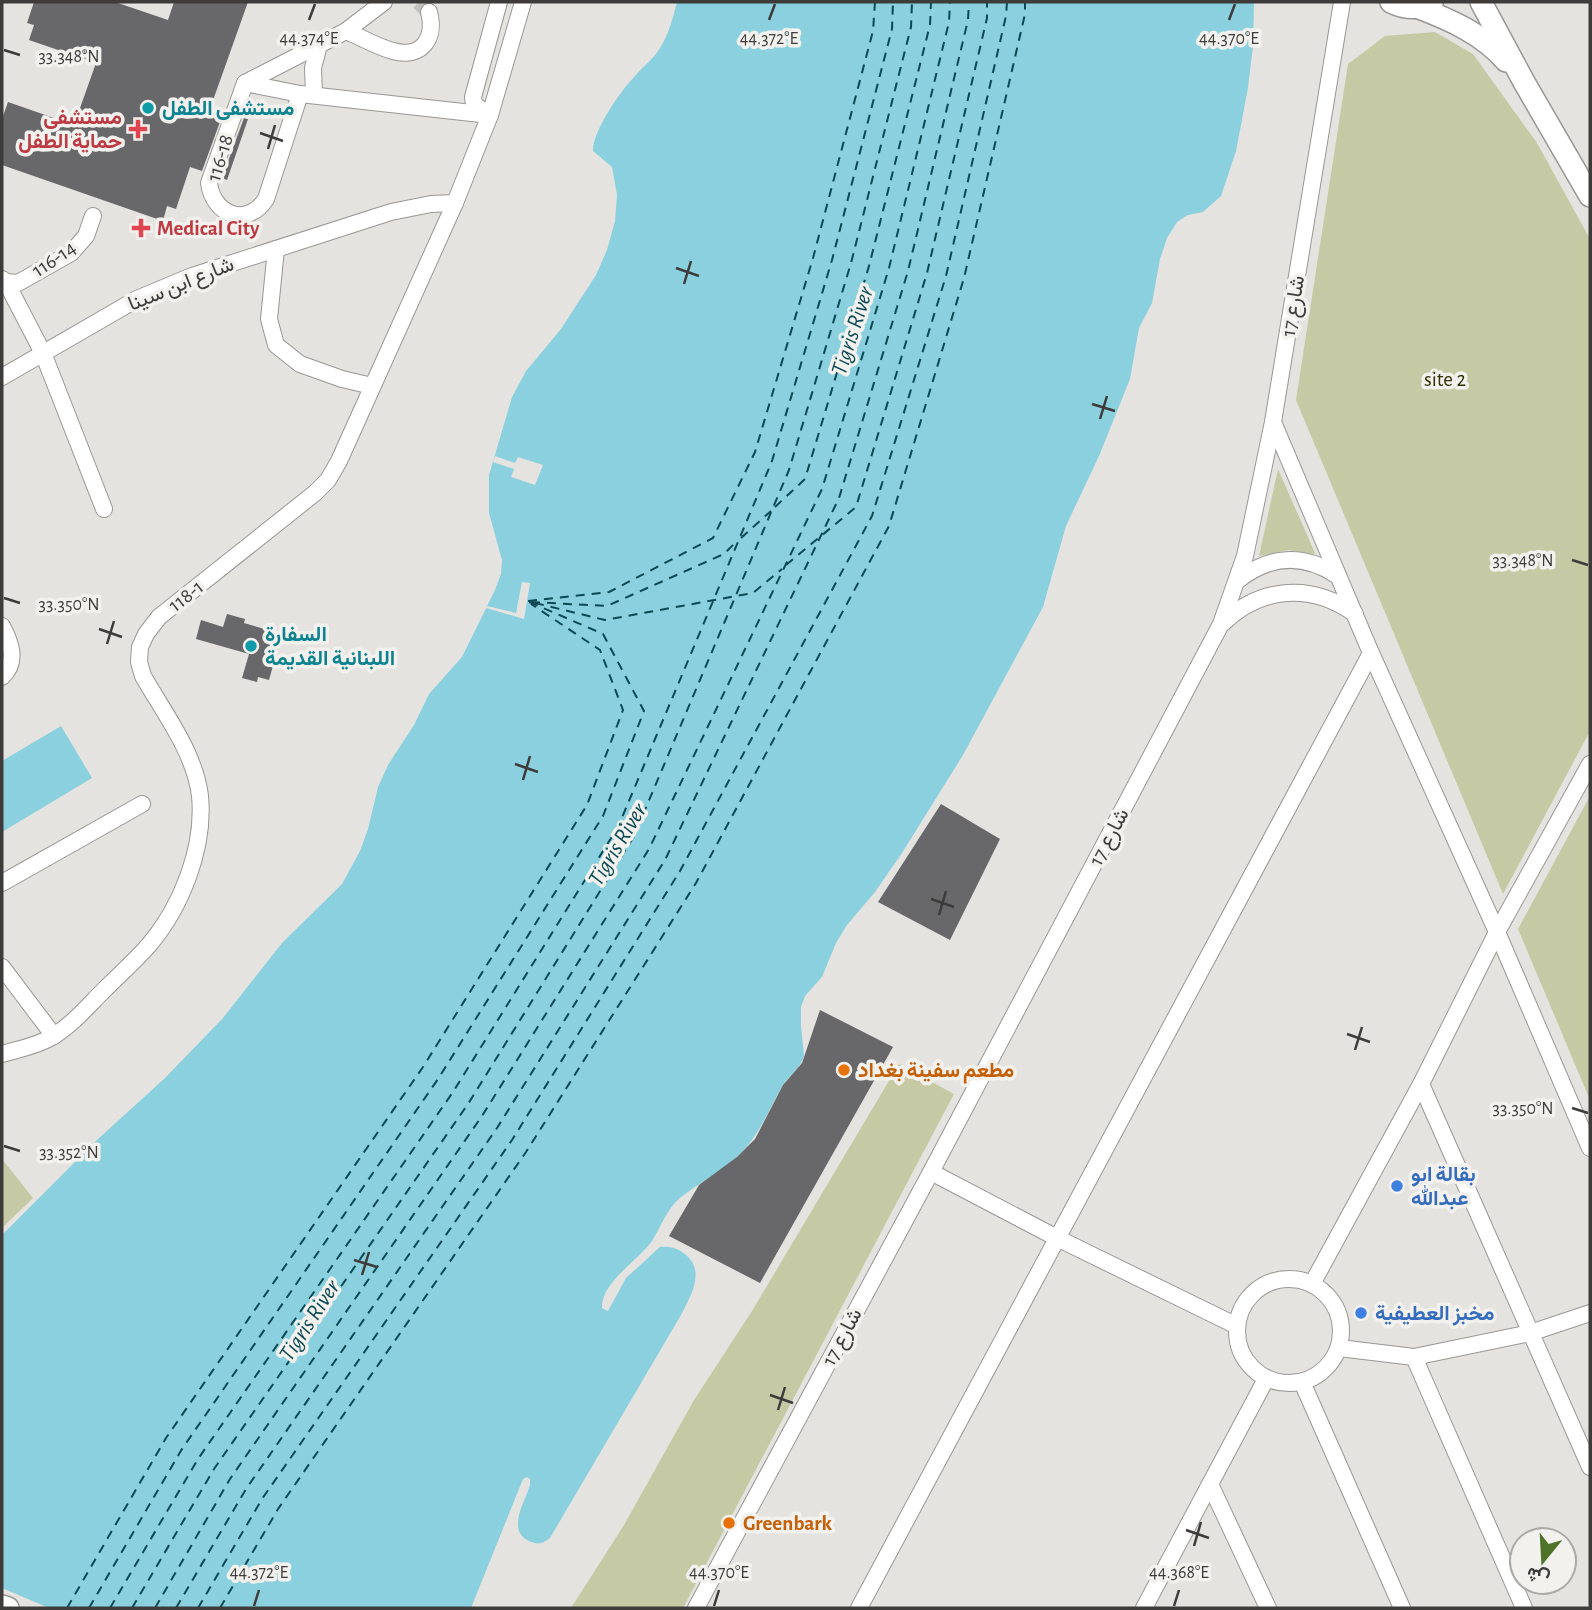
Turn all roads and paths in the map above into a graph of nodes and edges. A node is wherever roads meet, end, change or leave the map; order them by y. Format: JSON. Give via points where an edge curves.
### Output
{"nodes":[{"id":1,"x":384,"y":2,"type":"edge"},
{"id":2,"x":499,"y":2,"type":"edge"},
{"id":3,"x":523,"y":2,"type":"edge"},
{"id":4,"x":1342,"y":2,"type":"edge"},
{"id":5,"x":1391,"y":2,"type":"edge"},
{"id":6,"x":1481,"y":2,"type":"edge"},
{"id":7,"x":1428,"y":5,"type":"edge"},
{"id":8,"x":429,"y":12,"type":"dead end"},
{"id":9,"x":346,"y":31,"type":"junction"},
{"id":10,"x":319,"y":45,"type":"junction"},
{"id":11,"x":1524,"y":82,"type":"junction"},
{"id":12,"x":245,"y":83,"type":"junction"},
{"id":13,"x":307,"y":94,"type":"junction"},
{"id":14,"x":490,"y":115,"type":"junction"},
{"id":15,"x":1590,"y":196,"type":"edge"},
{"id":16,"x":455,"y":203,"type":"junction"},
{"id":17,"x":93,"y":216,"type":"dead end"},
{"id":18,"x":276,"y":249,"type":"junction"},
{"id":19,"x":4,"y":280,"type":"edge"},
{"id":20,"x":43,"y":354,"type":"junction"},
{"id":21,"x":2,"y":377,"type":"edge"},
{"id":22,"x":372,"y":386,"type":"junction"},
{"id":23,"x":1273,"y":422,"type":"junction"},
{"id":24,"x":104,"y":509,"type":"dead end"},
{"id":25,"x":1338,"y":576,"type":"junction"},
{"id":26,"x":1237,"y":581,"type":"junction"},
{"id":27,"x":1355,"y":614,"type":"junction"},
{"id":28,"x":1221,"y":624,"type":"junction"},
{"id":29,"x":2,"y":626,"type":"edge"},
{"id":30,"x":1371,"y":653,"type":"junction"},
{"id":31,"x":2,"y":677,"type":"edge"},
{"id":32,"x":1590,"y":764,"type":"edge"},
{"id":33,"x":142,"y":804,"type":"dead end"},
{"id":34,"x":2,"y":883,"type":"edge"},
{"id":35,"x":1497,"y":932,"type":"junction"},
{"id":36,"x":2,"y":967,"type":"edge"},
{"id":37,"x":54,"y":1036,"type":"junction"},
{"id":38,"x":2,"y":1054,"type":"edge"},
{"id":39,"x":1421,"y":1084,"type":"junction"},
{"id":40,"x":1590,"y":1148,"type":"edge"},
{"id":41,"x":931,"y":1172,"type":"junction"},
{"id":42,"x":1057,"y":1238,"type":"junction"},
{"id":43,"x":1312,"y":1284,"type":"junction"},
{"id":44,"x":1590,"y":1313,"type":"edge"},
{"id":45,"x":1237,"y":1326,"type":"junction"},
{"id":46,"x":1530,"y":1333,"type":"junction"},
{"id":47,"x":1339,"y":1348,"type":"junction"},
{"id":48,"x":1414,"y":1357,"type":"junction"},
{"id":49,"x":1266,"y":1378,"type":"junction"},
{"id":50,"x":1302,"y":1382,"type":"junction"},
{"id":51,"x":1590,"y":1467,"type":"edge"},
{"id":52,"x":1210,"y":1484,"type":"junction"},
{"id":53,"x":2,"y":1606,"type":"edge"},
{"id":54,"x":8,"y":1608,"type":"edge"},
{"id":55,"x":696,"y":1608,"type":"edge"},
{"id":56,"x":859,"y":1608,"type":"edge"},
{"id":57,"x":1144,"y":1608,"type":"edge"},
{"id":58,"x":1268,"y":1608,"type":"edge"},
{"id":59,"x":1402,"y":1608,"type":"edge"},
{"id":60,"x":1524,"y":1608,"type":"edge"}],
"edges":[{"from":1,"to":9,"type":"street"},
{"from":2,"to":14,"type":"street","via":[[473,97],[478,110]]},
{"from":3,"to":14,"type":"street","name":"118-1"},
{"from":4,"to":23,"type":"street","name":"شارع 17"},
{"from":5,"to":7,"type":"main road","via":[[1406,8]]},
{"from":6,"to":11,"type":"main road"},
{"from":7,"to":11,"type":"main road","via":[[1478,36]]},
{"from":8,"to":9,"type":"street","via":[[431,34],[415,51],[392,51]]},
{"from":9,"to":10,"type":"street"},
{"from":10,"to":12,"type":"street"},
{"from":10,"to":13,"type":"street","name":"116-18"},
{"from":11,"to":15,"type":"main road"},
{"from":12,"to":13,"type":"street"},
{"from":12,"to":13,"type":"street","name":"116-18","via":[[209,183],[217,204],[236,215],[249,214],[266,199]]},
{"from":13,"to":14,"type":"street"},
{"from":14,"to":16,"type":"street","name":"118-1"},
{"from":16,"to":18,"type":"street","name":"شارع ابن سينا","via":[[391,212]]},
{"from":16,"to":22,"type":"street","name":"118-1"},
{"from":17,"to":19,"type":"street","name":"116-14","via":[[86,236],[71,253],[18,283]]},
{"from":18,"to":20,"type":"street","name":"شارع ابن سينا","via":[[164,287]]},
{"from":18,"to":22,"type":"street","via":[[269,319],[276,345],[300,364]]},
{"from":19,"to":20,"type":"street"},
{"from":20,"to":21,"type":"street","name":"شارع ابن سينا"},
{"from":20,"to":24,"type":"street"},
{"from":22,"to":37,"type":"street","name":"118-1","via":[[328,480],[159,617],[146,634],[140,647],[143,676],[194,766],[200,798],[198,838],[188,878],[150,944]]},
{"from":23,"to":25,"type":"street"},
{"from":23,"to":26,"type":"street","name":"شارع 17"},
{"from":25,"to":26,"type":"street","via":[[1314,563],[1287,559],[1260,566]]},
{"from":25,"to":27,"type":"street"},
{"from":26,"to":28,"type":"street","name":"شارع 17"},
{"from":27,"to":28,"type":"street","via":[[1327,598],[1286,592],[1247,604]]},
{"from":27,"to":30,"type":"street"},
{"from":28,"to":41,"type":"street","name":"شارع 17"},
{"from":29,"to":31,"type":"street","via":[[12,656]]},
{"from":30,"to":35,"type":"street"},
{"from":30,"to":42,"type":"street"},
{"from":32,"to":35,"type":"street"},
{"from":33,"to":34,"type":"street"},
{"from":35,"to":39,"type":"street"},
{"from":35,"to":40,"type":"street"},
{"from":36,"to":37,"type":"street"},
{"from":37,"to":38,"type":"street","name":"118-1"},
{"from":39,"to":43,"type":"street"},
{"from":39,"to":46,"type":"street"},
{"from":41,"to":42,"type":"street"},
{"from":41,"to":55,"type":"street","name":"شارع 17"},
{"from":42,"to":45,"type":"street"},
{"from":42,"to":56,"type":"street"},
{"from":43,"to":45,"type":"street","via":[[1296,1279],[1263,1286],[1246,1303]]},
{"from":43,"to":47,"type":"street","via":[[1338,1311],[1342,1329]]},
{"from":44,"to":46,"type":"street"},
{"from":45,"to":49,"type":"street","via":[[1239,1347],[1250,1366]]},
{"from":46,"to":48,"type":"street"},
{"from":46,"to":51,"type":"street"},
{"from":47,"to":48,"type":"street"},
{"from":47,"to":50,"type":"street","via":[[1318,1375]]},
{"from":48,"to":60,"type":"street"},
{"from":49,"to":50,"type":"street"},
{"from":49,"to":52,"type":"street"},
{"from":50,"to":59,"type":"street"},
{"from":52,"to":57,"type":"street"},
{"from":52,"to":58,"type":"street"},
{"from":53,"to":54,"type":"main road"}]}
